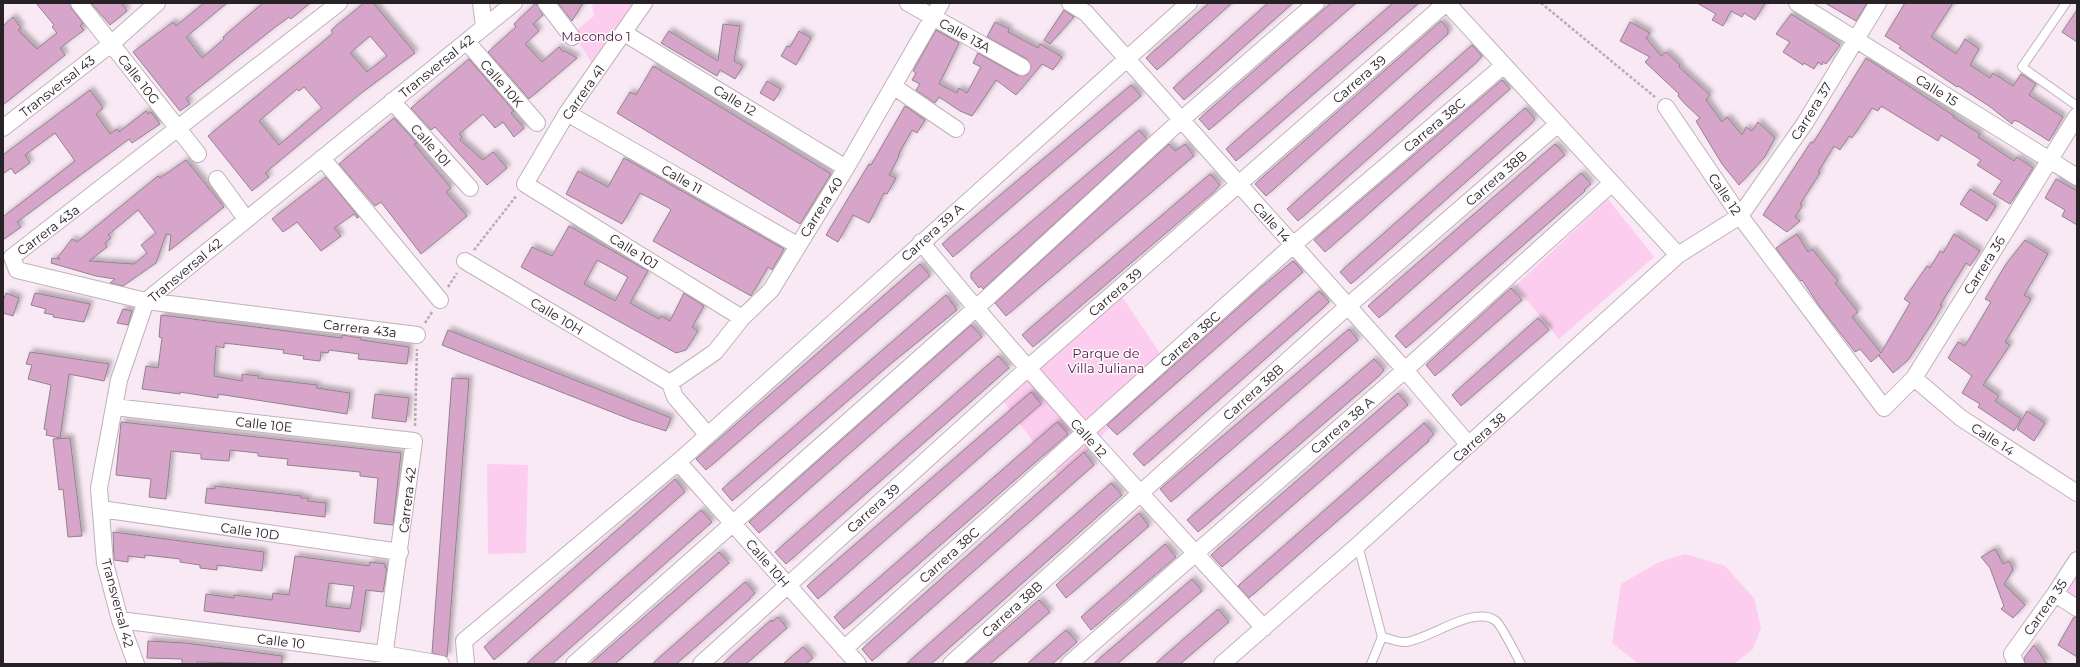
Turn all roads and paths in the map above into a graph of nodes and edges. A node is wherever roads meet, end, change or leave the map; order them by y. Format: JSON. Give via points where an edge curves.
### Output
{"nodes":[{"id":1,"x":79,"y":3,"type":"edge"},
{"id":2,"x":158,"y":3,"type":"edge"},
{"id":3,"x":339,"y":3,"type":"edge"},
{"id":4,"x":481,"y":3,"type":"edge"},
{"id":5,"x":514,"y":3,"type":"edge"},
{"id":6,"x":546,"y":3,"type":"edge"},
{"id":7,"x":644,"y":3,"type":"edge"},
{"id":8,"x":908,"y":3,"type":"edge"},
{"id":9,"x":1070,"y":3,"type":"edge"},
{"id":10,"x":1188,"y":3,"type":"edge"},
{"id":11,"x":1316,"y":3,"type":"edge"},
{"id":12,"x":1446,"y":3,"type":"edge"},
{"id":13,"x":1541,"y":3,"type":"edge"},
{"id":14,"x":1797,"y":3,"type":"edge"},
{"id":15,"x":1878,"y":3,"type":"edge"},
{"id":16,"x":2066,"y":3,"type":"edge"},
{"id":17,"x":1089,"y":8,"type":"edge"},
{"id":18,"x":937,"y":10,"type":"edge"},
{"id":19,"x":484,"y":26,"type":"junction"},
{"id":20,"x":624,"y":33,"type":"junction"},
{"id":21,"x":572,"y":37,"type":"dead end"},
{"id":22,"x":1855,"y":40,"type":"junction"},
{"id":23,"x":467,"y":42,"type":"junction"},
{"id":24,"x":111,"y":44,"type":"junction"},
{"id":25,"x":1125,"y":59,"type":"junction"},
{"id":26,"x":1504,"y":65,"type":"junction"},
{"id":27,"x":1022,"y":67,"type":"dead end"},
{"id":28,"x":893,"y":86,"type":"junction"},
{"id":29,"x":392,"y":101,"type":"junction"},
{"id":30,"x":2077,"y":106,"type":"edge"},
{"id":31,"x":1666,"y":107,"type":"joint"},
{"id":32,"x":567,"y":113,"type":"junction"},
{"id":33,"x":2077,"y":116,"type":"edge"},
{"id":34,"x":1181,"y":120,"type":"junction"},
{"id":35,"x":537,"y":124,"type":"dead end"},
{"id":36,"x":1558,"y":124,"type":"junction"},
{"id":37,"x":3,"y":128,"type":"edge"},
{"id":38,"x":956,"y":129,"type":"dead end"},
{"id":39,"x":178,"y":130,"type":"junction"},
{"id":40,"x":198,"y":154,"type":"dead end"},
{"id":41,"x":322,"y":158,"type":"junction"},
{"id":42,"x":2049,"y":159,"type":"junction"},
{"id":43,"x":846,"y":168,"type":"junction"},
{"id":44,"x":2077,"y":177,"type":"edge"},
{"id":45,"x":217,"y":179,"type":"dead end"},
{"id":46,"x":1612,"y":183,"type":"junction"},
{"id":47,"x":525,"y":184,"type":"joint"},
{"id":48,"x":1238,"y":184,"type":"junction"},
{"id":49,"x":470,"y":188,"type":"dead end"},
{"id":50,"x":1740,"y":216,"type":"junction"},
{"id":51,"x":246,"y":220,"type":"junction"},
{"id":52,"x":921,"y":242,"type":"junction"},
{"id":53,"x":797,"y":245,"type":"junction"},
{"id":54,"x":1293,"y":245,"type":"junction"},
{"id":55,"x":1678,"y":255,"type":"junction"},
{"id":56,"x":465,"y":261,"type":"dead end"},
{"id":57,"x":8,"y":265,"type":"edge"},
{"id":58,"x":440,"y":300,"type":"dead end"},
{"id":59,"x":146,"y":301,"type":"junction"},
{"id":60,"x":1348,"y":306,"type":"junction"},
{"id":61,"x":975,"y":309,"type":"junction"},
{"id":62,"x":742,"y":318,"type":"junction"},
{"id":63,"x":417,"y":335,"type":"joint"},
{"id":64,"x":1028,"y":368,"type":"junction"},
{"id":65,"x":1405,"y":370,"type":"junction"},
{"id":66,"x":1914,"y":378,"type":"junction"},
{"id":67,"x":670,"y":383,"type":"junction"},
{"id":68,"x":114,"y":407,"type":"junction"},
{"id":69,"x":1884,"y":408,"type":"joint"},
{"id":70,"x":1085,"y":433,"type":"junction"},
{"id":71,"x":708,"y":434,"type":"junction"},
{"id":72,"x":414,"y":441,"type":"junction"},
{"id":73,"x":1469,"y":445,"type":"junction"},
{"id":74,"x":678,"y":462,"type":"junction"},
{"id":75,"x":2077,"y":493,"type":"edge"},
{"id":76,"x":1140,"y":494,"type":"junction"},
{"id":77,"x":101,"y":509,"type":"junction"},
{"id":78,"x":732,"y":522,"type":"junction"},
{"id":79,"x":1358,"y":545,"type":"junction"},
{"id":80,"x":400,"y":552,"type":"junction"},
{"id":81,"x":1195,"y":553,"type":"junction"},
{"id":82,"x":2077,"y":560,"type":"edge"},
{"id":83,"x":787,"y":586,"type":"junction"},
{"id":84,"x":2055,"y":594,"type":"junction"},
{"id":85,"x":2077,"y":608,"type":"edge"},
{"id":86,"x":120,"y":620,"type":"junction"},
{"id":87,"x":1264,"y":628,"type":"junction"},
{"id":88,"x":1382,"y":636,"type":"junction"},
{"id":89,"x":844,"y":648,"type":"junction"},
{"id":90,"x":383,"y":659,"type":"edge"},
{"id":91,"x":2014,"y":659,"type":"edge"},
{"id":92,"x":136,"y":664,"type":"edge"},
{"id":93,"x":441,"y":664,"type":"edge"},
{"id":94,"x":466,"y":664,"type":"edge"},
{"id":95,"x":574,"y":664,"type":"edge"},
{"id":96,"x":701,"y":664,"type":"edge"},
{"id":97,"x":858,"y":664,"type":"edge"},
{"id":98,"x":951,"y":664,"type":"edge"},
{"id":99,"x":1069,"y":664,"type":"edge"},
{"id":100,"x":1222,"y":664,"type":"edge"},
{"id":101,"x":1371,"y":664,"type":"edge"},
{"id":102,"x":1521,"y":664,"type":"edge"}],
"edges":[{"from":1,"to":24,"type":"street","name":"Calle 10G"},
{"from":2,"to":24,"type":"street","name":"Transversal 43"},
{"from":3,"to":39,"type":"street","name":"Carrera 43a"},
{"from":4,"to":19,"type":"street"},
{"from":5,"to":19,"type":"street","name":"Transversal 42"},
{"from":6,"to":21,"type":"street"},
{"from":7,"to":20,"type":"street","name":"Carrera 41"},
{"from":8,"to":18,"type":"street","name":"Calle 13A"},
{"from":9,"to":17,"type":"street","name":"Calle 14"},
{"from":10,"to":25,"type":"street","name":"Carrera 39 A"},
{"from":11,"to":34,"type":"street"},
{"from":12,"to":26,"type":"street"},
{"from":12,"to":48,"type":"street","name":"Carrera 39"},
{"from":13,"to":31,"type":"path"},
{"from":14,"to":22,"type":"street","name":"Calle 15"},
{"from":15,"to":22,"type":"street","name":"Carrera 37"},
{"from":16,"to":30,"type":"lane","via":[[2022,67]]},
{"from":17,"to":25,"type":"street","name":"Calle 14"},
{"from":18,"to":27,"type":"street","name":"Calle 13A"},
{"from":18,"to":28,"type":"street","name":"Carrera 40"},
{"from":19,"to":23,"type":"street","name":"Transversal 42"},
{"from":20,"to":32,"type":"street","name":"Carrera 41"},
{"from":20,"to":43,"type":"street","name":"Calle 12"},
{"from":22,"to":42,"type":"street","name":"Calle 15"},
{"from":22,"to":50,"type":"street","name":"Carrera 37","via":[[1805,123]]},
{"from":23,"to":29,"type":"street","name":"Transversal 42"},
{"from":23,"to":35,"type":"street","name":"Calle 10K"},
{"from":24,"to":37,"type":"street","name":"Transversal 43"},
{"from":24,"to":39,"type":"street","name":"Calle 10G"},
{"from":25,"to":34,"type":"street","name":"Calle 14"},
{"from":25,"to":52,"type":"street","name":"Carrera 39 A"},
{"from":26,"to":36,"type":"street"},
{"from":26,"to":54,"type":"street","name":"Carrera 38C"},
{"from":28,"to":38,"type":"street"},
{"from":28,"to":43,"type":"street","name":"Carrera 40"},
{"from":29,"to":41,"type":"street","name":"Transversal 42"},
{"from":29,"to":49,"type":"street","name":"Calle 10I"},
{"from":31,"to":50,"type":"street","name":"Calle 12"},
{"from":32,"to":47,"type":"street","name":"Carrera 41"},
{"from":32,"to":53,"type":"street","name":"Calle 11"},
{"from":33,"to":42,"type":"street","name":"Carrera 36"},
{"from":34,"to":48,"type":"street","name":"Calle 14"},
{"from":34,"to":61,"type":"street"},
{"from":36,"to":46,"type":"street"},
{"from":36,"to":60,"type":"street","name":"Carrera 38B"},
{"from":39,"to":40,"type":"street","name":"Calle 10G"},
{"from":39,"to":57,"type":"street","name":"Carrera 43a","via":[[12,257]]},
{"from":41,"to":51,"type":"street","name":"Transversal 42"},
{"from":41,"to":58,"type":"street"},
{"from":42,"to":44,"type":"street","name":"Calle 15"},
{"from":42,"to":66,"type":"street","name":"Carrera 36"},
{"from":43,"to":53,"type":"street","name":"Carrera 40"},
{"from":45,"to":51,"type":"street"},
{"from":46,"to":55,"type":"street"},
{"from":46,"to":65,"type":"street","name":"Carrera 38 A"},
{"from":47,"to":62,"type":"street","name":"Calle 10J"},
{"from":48,"to":54,"type":"street","name":"Calle 14"},
{"from":48,"to":64,"type":"street","name":"Carrera 39"},
{"from":50,"to":55,"type":"street","name":"Carrera 38"},
{"from":50,"to":69,"type":"street","name":"Calle 12"},
{"from":51,"to":59,"type":"street","name":"Transversal 42"},
{"from":52,"to":61,"type":"street","name":"Calle 12"},
{"from":52,"to":71,"type":"street","name":"Carrera 39 A"},
{"from":53,"to":62,"type":"street","name":"Carrera 40","via":[[771,290]]},
{"from":54,"to":60,"type":"street","name":"Calle 14"},
{"from":54,"to":70,"type":"street","name":"Carrera 38C"},
{"from":55,"to":73,"type":"street","name":"Carrera 38"},
{"from":56,"to":67,"type":"street","name":"Calle 10H"},
{"from":57,"to":59,"type":"street","name":"Carrera 43a","via":[[17,270]]},
{"from":59,"to":63,"type":"street","name":"Carrera 43a"},
{"from":59,"to":68,"type":"street","name":"Transversal 42","via":[[119,380]]},
{"from":60,"to":65,"type":"street","name":"Calle 14"},
{"from":60,"to":76,"type":"street","name":"Carrera 38B"},
{"from":61,"to":64,"type":"street","name":"Calle 12"},
{"from":61,"to":78,"type":"street"},
{"from":62,"to":67,"type":"street","name":"Carrera 40","via":[[715,352]]},
{"from":63,"to":72,"type":"path"},
{"from":64,"to":70,"type":"street","name":"Calle 12"},
{"from":64,"to":83,"type":"street","name":"Carrera 39"},
{"from":65,"to":73,"type":"street","name":"Calle 14"},
{"from":65,"to":81,"type":"street","name":"Carrera 38 A"},
{"from":66,"to":69,"type":"street","name":"Carrera 36"},
{"from":66,"to":75,"type":"street","name":"Calle 14","via":[[1961,418]]},
{"from":67,"to":71,"type":"street","via":[[675,397]]},
{"from":68,"to":72,"type":"street","name":"Calle 10E"},
{"from":68,"to":77,"type":"street","name":"Transversal 42","via":[[99,488]]},
{"from":70,"to":76,"type":"street","name":"Calle 12"},
{"from":70,"to":89,"type":"street","name":"Carrera 38C"},
{"from":71,"to":74,"type":"street","name":"Carrera 39 A"},
{"from":72,"to":80,"type":"street","name":"Carrera 42"},
{"from":73,"to":79,"type":"street","name":"Carrera 38"},
{"from":74,"to":78,"type":"street","name":"Calle 10H"},
{"from":74,"to":94,"type":"street","name":"Carrera 39 A","via":[[464,641]]},
{"from":76,"to":81,"type":"street","name":"Calle 12"},
{"from":76,"to":98,"type":"street","name":"Carrera 38B"},
{"from":77,"to":80,"type":"street","name":"Calle 10D"},
{"from":77,"to":86,"type":"street","name":"Transversal 42","via":[[105,564]]},
{"from":78,"to":83,"type":"street","name":"Calle 10H"},
{"from":78,"to":95,"type":"street"},
{"from":79,"to":87,"type":"street","name":"Carrera 38"},
{"from":79,"to":88,"type":"lane"},
{"from":80,"to":90,"type":"street","name":"Carrera 42"},
{"from":81,"to":87,"type":"street","name":"Calle 12"},
{"from":81,"to":99,"type":"street","name":"Carrera 38 A"},
{"from":82,"to":84,"type":"street","name":"Carrera 35"},
{"from":83,"to":89,"type":"street","name":"Calle 10H"},
{"from":83,"to":96,"type":"street","name":"Carrera 39"},
{"from":84,"to":85,"type":"street"},
{"from":84,"to":91,"type":"street","name":"Carrera 35"},
{"from":86,"to":90,"type":"street","name":"Calle 10"},
{"from":86,"to":92,"type":"street","name":"Transversal 42"},
{"from":87,"to":100,"type":"street","name":"Carrera 38"},
{"from":88,"to":101,"type":"lane"},
{"from":88,"to":102,"type":"lane","via":[[1403,642],[1421,639],[1464,619],[1482,616],[1496,621]]},
{"from":89,"to":97,"type":"street","name":"Calle 10H"},
{"from":90,"to":93,"type":"street","name":"Calle 10"}]}
